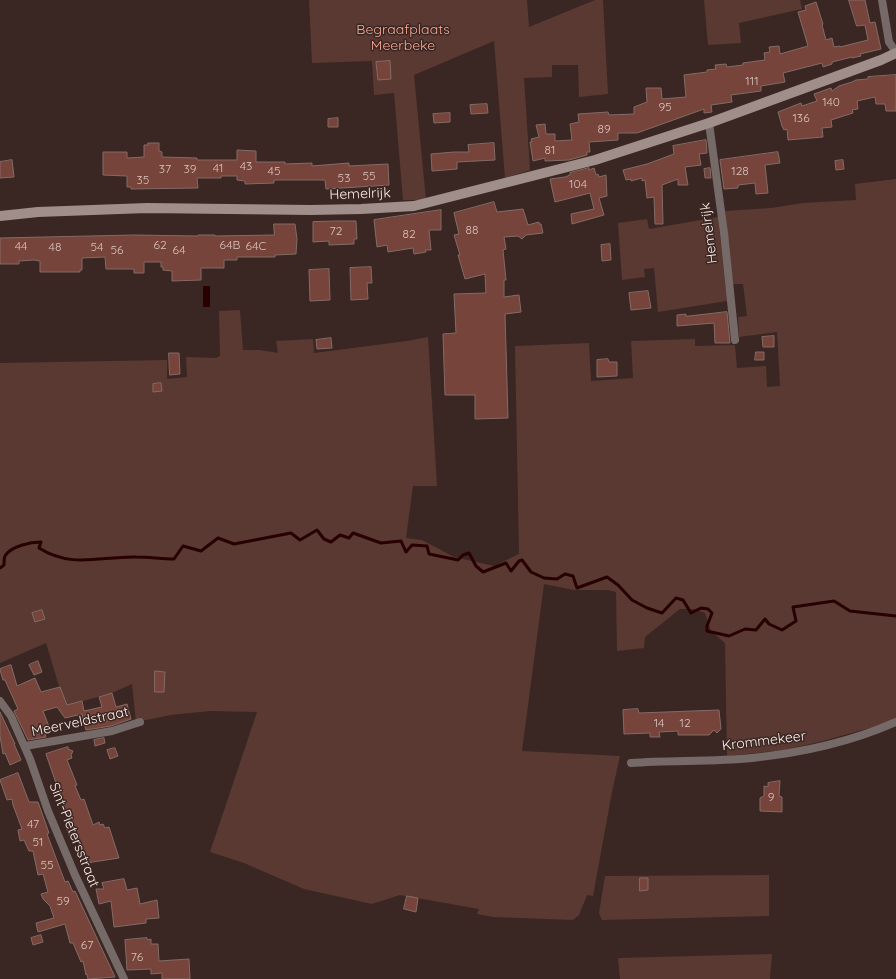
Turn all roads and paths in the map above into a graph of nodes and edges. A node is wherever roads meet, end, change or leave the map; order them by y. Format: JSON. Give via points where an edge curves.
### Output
{"nodes":[{"id":1,"x":882,"y":0,"type":"edge"},
{"id":2,"x":896,"y":52,"type":"edge"},
{"id":3,"x":710,"y":123,"type":"junction"},
{"id":4,"x":0,"y":216,"type":"edge"},
{"id":5,"x":735,"y":340,"type":"dead end"},
{"id":6,"x":0,"y":701,"type":"edge"},
{"id":7,"x":140,"y":722,"type":"dead end"},
{"id":8,"x":896,"y":722,"type":"edge"},
{"id":9,"x":24,"y":746,"type":"junction"},
{"id":10,"x":631,"y":764,"type":"dead end"},
{"id":11,"x":124,"y":979,"type":"edge"}],
"edges":[{"from":1,"to":2,"type":"street","via":[[889,42]]},
{"from":2,"to":3,"type":"street","name":"Hemelrijk","via":[[881,60]]},
{"from":3,"to":4,"type":"street","name":"Hemelrijk","via":[[595,160],[414,206],[311,210],[147,208]]},
{"from":3,"to":5,"type":"street","name":"Hemelrijk"},
{"from":6,"to":9,"type":"street","name":"Sint-Pietersstraat","via":[[11,716]]},
{"from":7,"to":9,"type":"street","name":"Meerveldstraat","via":[[112,731]]},
{"from":8,"to":10,"type":"street","name":"Krommekeer","via":[[873,732],[803,751],[751,758]]},
{"from":9,"to":11,"type":"street","name":"Sint-Pietersstraat","via":[[75,875]]}]}
